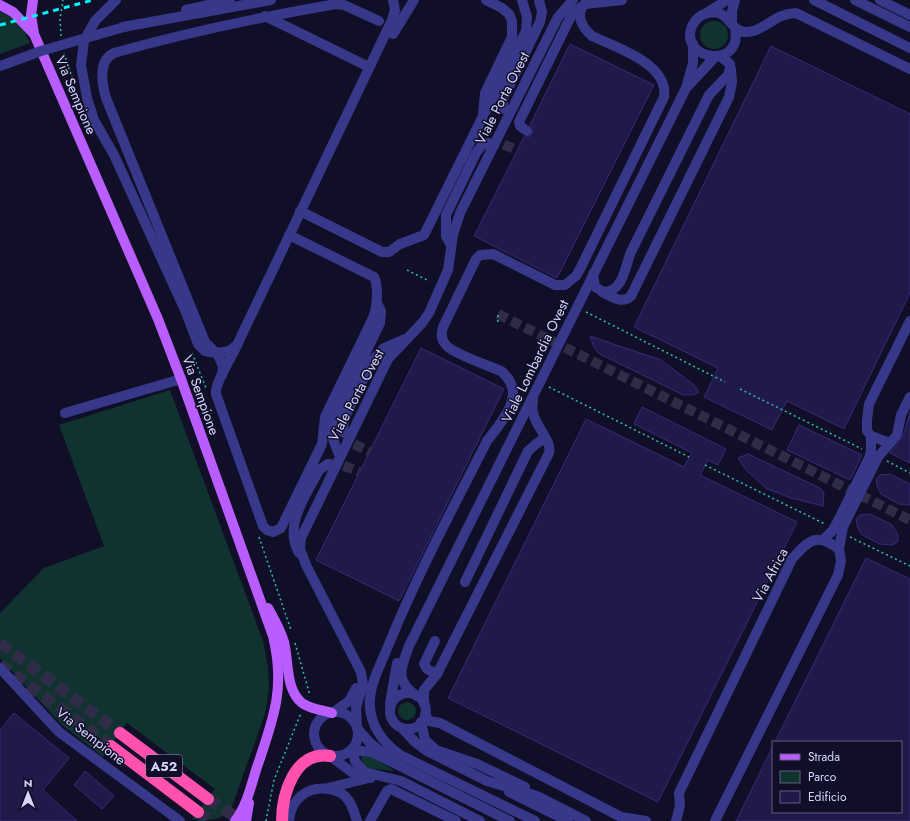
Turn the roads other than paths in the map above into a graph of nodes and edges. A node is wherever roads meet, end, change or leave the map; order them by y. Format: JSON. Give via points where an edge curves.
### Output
{"nodes":[{"id":1,"x":33,"y":0,"type":"edge"},
{"id":2,"x":116,"y":0,"type":"edge"},
{"id":3,"x":230,"y":0,"type":"edge"},
{"id":4,"x":271,"y":0,"type":"edge"},
{"id":5,"x":393,"y":0,"type":"edge"},
{"id":6,"x":414,"y":0,"type":"edge"},
{"id":7,"x":486,"y":0,"type":"edge"},
{"id":8,"x":522,"y":0,"type":"edge"},
{"id":9,"x":539,"y":0,"type":"edge"},
{"id":10,"x":573,"y":0,"type":"edge"},
{"id":11,"x":622,"y":0,"type":"edge"},
{"id":12,"x":727,"y":0,"type":"edge"},
{"id":13,"x":735,"y":0,"type":"edge"},
{"id":14,"x":814,"y":0,"type":"edge"},
{"id":15,"x":855,"y":0,"type":"edge"},
{"id":16,"x":880,"y":0,"type":"edge"},
{"id":17,"x":585,"y":4,"type":"junction"},
{"id":18,"x":0,"y":5,"type":"edge"},
{"id":19,"x":708,"y":13,"type":"junction"},
{"id":20,"x":910,"y":15,"type":"edge"},
{"id":21,"x":265,"y":16,"type":"junction"},
{"id":22,"x":379,"y":21,"type":"dead end"},
{"id":23,"x":734,"y":25,"type":"junction"},
{"id":24,"x":123,"y":27,"type":"junction"},
{"id":25,"x":910,"y":28,"type":"edge"},
{"id":26,"x":34,"y":34,"type":"junction"},
{"id":27,"x":693,"y":44,"type":"junction"},
{"id":28,"x":910,"y":48,"type":"edge"},
{"id":29,"x":718,"y":56,"type":"junction"},
{"id":30,"x":369,"y":65,"type":"junction"},
{"id":31,"x":0,"y":66,"type":"edge"},
{"id":32,"x":730,"y":68,"type":"junction"},
{"id":33,"x":910,"y":69,"type":"edge"},
{"id":34,"x":686,"y":88,"type":"junction"},
{"id":35,"x":503,"y":109,"type":"dead end"},
{"id":36,"x":484,"y":116,"type":"junction"},
{"id":37,"x":527,"y":131,"type":"dead end"},
{"id":38,"x":488,"y":143,"type":"dead end"},
{"id":39,"x":300,"y":211,"type":"junction"},
{"id":40,"x":288,"y":235,"type":"junction"},
{"id":41,"x":451,"y":245,"type":"junction"},
{"id":42,"x":593,"y":274,"type":"junction"},
{"id":43,"x":600,"y":291,"type":"junction"},
{"id":44,"x":377,"y":303,"type":"junction"},
{"id":45,"x":910,"y":321,"type":"edge"},
{"id":46,"x":407,"y":338,"type":"junction"},
{"id":47,"x":237,"y":345,"type":"junction"},
{"id":48,"x":216,"y":354,"type":"junction"},
{"id":49,"x":222,"y":375,"type":"junction"},
{"id":50,"x":181,"y":379,"type":"junction"},
{"id":51,"x":534,"y":394,"type":"junction"},
{"id":52,"x":910,"y":397,"type":"edge"},
{"id":53,"x":65,"y":414,"type":"dead end"},
{"id":54,"x":343,"y":432,"type":"dead end"},
{"id":55,"x":871,"y":436,"type":"junction"},
{"id":56,"x":545,"y":438,"type":"junction"},
{"id":57,"x":890,"y":443,"type":"junction"},
{"id":58,"x":874,"y":455,"type":"junction"},
{"id":59,"x":340,"y":457,"type":"junction"},
{"id":60,"x":328,"y":464,"type":"dead end"},
{"id":61,"x":838,"y":531,"type":"junction"},
{"id":62,"x":823,"y":540,"type":"junction"},
{"id":63,"x":839,"y":549,"type":"junction"},
{"id":64,"x":306,"y":565,"type":"junction"},
{"id":65,"x":464,"y":582,"type":"dead end"},
{"id":66,"x":257,"y":591,"type":"junction"},
{"id":67,"x":435,"y":641,"type":"dead end"},
{"id":68,"x":408,"y":646,"type":"junction"},
{"id":69,"x":354,"y":661,"type":"junction"},
{"id":70,"x":0,"y":668,"type":"edge"},
{"id":71,"x":437,"y":674,"type":"junction"},
{"id":72,"x":417,"y":696,"type":"junction"},
{"id":73,"x":424,"y":704,"type":"junction"},
{"id":74,"x":390,"y":709,"type":"junction"},
{"id":75,"x":332,"y":713,"type":"junction"},
{"id":76,"x":423,"y":718,"type":"junction"},
{"id":77,"x":357,"y":728,"type":"junction"},
{"id":78,"x":402,"y":728,"type":"junction"},
{"id":79,"x":120,"y":733,"type":"tunnel mouth"},
{"id":80,"x":111,"y":746,"type":"tunnel mouth"},
{"id":81,"x":352,"y":750,"type":"junction"},
{"id":82,"x":330,"y":756,"type":"junction"},
{"id":83,"x":395,"y":763,"type":"junction"},
{"id":84,"x":254,"y":777,"type":"junction"},
{"id":85,"x":385,"y":777,"type":"junction"},
{"id":86,"x":366,"y":778,"type":"junction"},
{"id":87,"x":487,"y":781,"type":"junction"},
{"id":88,"x":324,"y":788,"type":"junction"},
{"id":89,"x":537,"y":796,"type":"junction"},
{"id":90,"x":208,"y":799,"type":"tunnel mouth"},
{"id":91,"x":198,"y":812,"type":"tunnel mouth"},
{"id":92,"x":178,"y":819,"type":"edge"},
{"id":93,"x":185,"y":821,"type":"edge"},
{"id":94,"x":235,"y":821,"type":"edge"},
{"id":95,"x":246,"y":821,"type":"edge"},
{"id":96,"x":282,"y":821,"type":"edge"},
{"id":97,"x":289,"y":821,"type":"edge"},
{"id":98,"x":357,"y":821,"type":"edge"},
{"id":99,"x":370,"y":821,"type":"edge"},
{"id":100,"x":456,"y":821,"type":"edge"},
{"id":101,"x":480,"y":821,"type":"edge"},
{"id":102,"x":510,"y":821,"type":"edge"},
{"id":103,"x":535,"y":821,"type":"edge"},
{"id":104,"x":568,"y":821,"type":"edge"},
{"id":105,"x":586,"y":821,"type":"edge"},
{"id":106,"x":646,"y":821,"type":"edge"},
{"id":107,"x":676,"y":821,"type":"edge"},
{"id":108,"x":715,"y":821,"type":"edge"}],
"edges":[{"from":1,"to":26,"type":"main road","name":"Via Sempione"},
{"from":2,"to":48,"type":"street","via":[[99,15],[84,41],[81,65],[87,98],[94,120],[114,155],[198,344],[206,351]]},
{"from":3,"to":24,"type":"street"},
{"from":4,"to":24,"type":"street"},
{"from":5,"to":30,"type":"street","via":[[394,16]]},
{"from":6,"to":30,"type":"street","via":[[398,23],[375,70]]},
{"from":7,"to":36,"type":"street","via":[[506,10],[512,18],[513,25],[512,37],[485,93]]},
{"from":8,"to":36,"type":"street","via":[[527,17],[526,31]]},
{"from":9,"to":35,"type":"street","via":[[542,12],[540,22],[503,100]]},
{"from":10,"to":41,"type":"street","name":"Viale Porta Ovest","via":[[558,17],[460,213]]},
{"from":11,"to":17,"type":"street"},
{"from":12,"to":19,"type":"street"},
{"from":13,"to":23,"type":"street","via":[[732,11]]},
{"from":14,"to":28,"type":"street"},
{"from":15,"to":25,"type":"street"},
{"from":16,"to":20,"type":"street"},
{"from":17,"to":37,"type":"street","via":[[572,14],[520,119],[520,126]]},
{"from":17,"to":103,"type":"street","via":[[579,15],[585,29],[592,36],[654,68],[663,81],[664,97],[581,267],[571,281],[565,285],[555,285],[493,254],[480,255],[476,259],[443,327],[442,339],[450,348],[501,371],[508,377],[514,394],[504,417],[487,441],[404,606],[370,698],[374,724],[381,738],[400,755]]},
{"from":18,"to":26,"type":"main road","name":"Via Sempione","via":[[13,12]]},
{"from":19,"to":23,"type":"street","via":[[722,14]]},
{"from":19,"to":27,"type":"street","via":[[699,17],[693,25]]},
{"from":21,"to":22,"type":"street","via":[[340,4]]},
{"from":21,"to":30,"type":"street"},
{"from":21,"to":48,"type":"street","via":[[114,52],[108,57],[102,72],[103,87],[113,117],[205,342]]},
{"from":23,"to":29,"type":"street","via":[[735,38],[732,46],[725,54]]},
{"from":23,"to":33,"type":"street","via":[[740,32],[749,32],[780,15],[796,13]]},
{"from":24,"to":31,"type":"street","bridge":true},
{"from":26,"to":50,"type":"main road","name":"Via Sempione"},
{"from":27,"to":29,"type":"street","via":[[705,55]]},
{"from":27,"to":34,"type":"street","name":"Viale Lombardia Ovest","via":[[693,63]]},
{"from":29,"to":32,"type":"street","via":[[725,58]]},
{"from":29,"to":34,"type":"street","name":"Viale Lombardia Ovest"},
{"from":30,"to":39,"type":"street"},
{"from":32,"to":43,"type":"street","via":[[726,77],[709,95],[631,252],[624,274],[611,291]]},
{"from":32,"to":43,"type":"street","via":[[732,82],[729,97],[631,296],[626,300],[620,300]]},
{"from":34,"to":42,"type":"street","name":"Viale Lombardia Ovest"},
{"from":36,"to":39,"type":"street","via":[[422,237],[400,244],[390,252],[382,252]]},
{"from":38,"to":41,"type":"street","via":[[482,145],[476,153],[446,215],[446,236]]},
{"from":39,"to":40,"type":"street"},
{"from":40,"to":44,"type":"street","via":[[371,275],[376,284]]},
{"from":40,"to":47,"type":"street"},
{"from":41,"to":46,"type":"street","name":"Viale Porta Ovest","via":[[448,270],[429,313]]},
{"from":42,"to":43,"type":"street","via":[[595,286]]},
{"from":42,"to":51,"type":"street","name":"Viale Lombardia Ovest"},
{"from":44,"to":49,"type":"street","via":[[370,326],[325,417],[322,444],[281,528],[276,532],[263,526],[216,394]]},
{"from":44,"to":59,"type":"street","via":[[381,311],[380,323],[332,422],[333,438]]},
{"from":45,"to":55,"type":"street","via":[[869,404],[867,431]]},
{"from":46,"to":54,"type":"street","via":[[384,348],[372,361],[344,419]]},
{"from":46,"to":59,"type":"street","name":"Viale Porta Ovest","via":[[388,359]]},
{"from":47,"to":48,"type":"street"},
{"from":47,"to":49,"type":"street"},
{"from":48,"to":49,"type":"street","via":[[222,362]]},
{"from":50,"to":53,"type":"street"},
{"from":50,"to":66,"type":"main road","name":"Via Sempione"},
{"from":51,"to":56,"type":"street","via":[[533,416]]},
{"from":51,"to":68,"type":"street","name":"Viale Lombardia Ovest"},
{"from":52,"to":57,"type":"street","via":[[897,435]]},
{"from":55,"to":57,"type":"street"},
{"from":55,"to":58,"type":"street"},
{"from":56,"to":65,"type":"street","via":[[528,451]]},
{"from":56,"to":71,"type":"street","via":[[549,444],[549,453]]},
{"from":57,"to":58,"type":"street"},
{"from":58,"to":61,"type":"street"},
{"from":59,"to":64,"type":"street","name":"Viale Porta Ovest","via":[[301,538],[300,549]]},
{"from":60,"to":64,"type":"street","via":[[319,470],[293,524],[293,541]]},
{"from":61,"to":62,"type":"street"},
{"from":61,"to":63,"type":"street"},
{"from":62,"to":63,"type":"street"},
{"from":62,"to":107,"type":"street","name":"Via Africa","via":[[818,538],[810,541],[792,559],[679,793],[680,806]]},
{"from":63,"to":108,"type":"street","via":[[841,561],[838,575]]},
{"from":64,"to":69,"type":"street","name":"Viale Porta Ovest"},
{"from":66,"to":75,"type":"main road","via":[[281,634],[295,695],[305,704]]},
{"from":66,"to":84,"type":"main road","name":"Via Sempione","via":[[275,644],[279,685],[274,720]]},
{"from":67,"to":71,"type":"street","via":[[424,664],[427,669]]},
{"from":68,"to":72,"type":"street","name":"Viale Lombardia Ovest","via":[[401,677],[405,686]]},
{"from":68,"to":74,"type":"street","name":"Viale Lombardia Ovest","via":[[396,666]]},
{"from":69,"to":75,"type":"street","name":"Viale Porta Ovest","via":[[358,681],[354,694],[344,706]]},
{"from":69,"to":77,"type":"street","name":"Viale Porta Ovest","via":[[362,672],[363,680],[356,707]]},
{"from":70,"to":92,"type":"street","name":"Via Sempione","via":[[59,732]]},
{"from":71,"to":73,"type":"street","via":[[424,690]]},
{"from":72,"to":73,"type":"street"},
{"from":72,"to":74,"type":"street","via":[[406,693],[398,696],[394,698]]},
{"from":73,"to":76,"type":"street"},
{"from":74,"to":78,"type":"street","via":[[393,720]]},
{"from":75,"to":77,"type":"street","via":[[346,715]]},
{"from":75,"to":82,"type":"street","via":[[320,719],[314,731],[317,745],[322,752]]},
{"from":76,"to":78,"type":"street","via":[[412,728]]},
{"from":76,"to":89,"type":"street","via":[[425,740],[436,750],[478,764],[523,786]]},
{"from":76,"to":106,"type":"street","via":[[440,723],[621,817]]},
{"from":77,"to":81,"type":"street","via":[[358,739]]},
{"from":77,"to":83,"type":"street","via":[[370,743]]},
{"from":78,"to":87,"type":"street","via":[[422,748]]},
{"from":79,"to":90,"type":"highway","number":"A52"},
{"from":80,"to":91,"type":"highway","number":"A52"},
{"from":81,"to":82,"type":"street","via":[[342,756]]},
{"from":81,"to":83,"type":"street","via":[[372,752]]},
{"from":81,"to":85,"type":"street","via":[[355,761],[364,772]]},
{"from":82,"to":86,"type":"street","via":[[357,776]]},
{"from":82,"to":96,"type":"highway","via":[[311,758],[296,771],[287,789]]},
{"from":83,"to":102,"type":"street"},
{"from":84,"to":94,"type":"main road","name":"Via Sempione"},
{"from":84,"to":95,"type":"main road","name":"Via Sempione"},
{"from":85,"to":86,"type":"street"},
{"from":85,"to":101,"type":"street","via":[[401,781]]},
{"from":86,"to":88,"type":"street"},
{"from":87,"to":89,"type":"street"},
{"from":87,"to":104,"type":"street"},
{"from":88,"to":97,"type":"street","via":[[312,789],[302,794],[292,809]]},
{"from":88,"to":98,"type":"street","via":[[345,796]]},
{"from":89,"to":105,"type":"street"},
{"from":92,"to":93,"type":"street","name":"Via Sempione"},
{"from":99,"to":100,"type":"street","via":[[387,791],[391,789]]}]}
